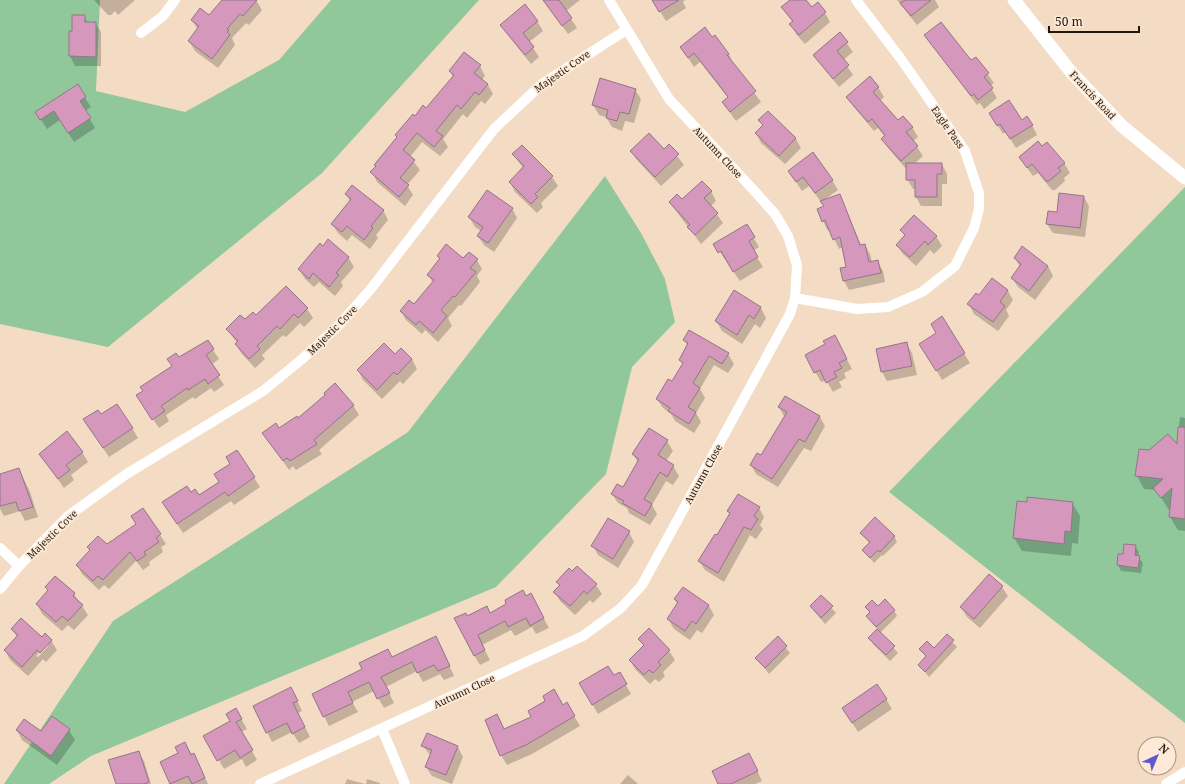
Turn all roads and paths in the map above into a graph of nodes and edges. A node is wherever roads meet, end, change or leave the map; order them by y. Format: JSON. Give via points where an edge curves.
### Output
{"nodes":[{"id":1,"x":175,"y":0,"type":"edge"},
{"id":2,"x":609,"y":0,"type":"edge"},
{"id":3,"x":856,"y":0,"type":"edge"},
{"id":4,"x":1014,"y":0,"type":"edge"},
{"id":5,"x":626,"y":30,"type":"junction"},
{"id":6,"x":142,"y":33,"type":"dead end"},
{"id":7,"x":1185,"y":178,"type":"edge"},
{"id":8,"x":796,"y":298,"type":"junction"},
{"id":9,"x":0,"y":548,"type":"edge"},
{"id":10,"x":19,"y":566,"type":"junction"},
{"id":11,"x":0,"y":589,"type":"edge"},
{"id":12,"x":382,"y":729,"type":"junction"},
{"id":13,"x":1185,"y":772,"type":"edge"},
{"id":14,"x":260,"y":784,"type":"edge"},
{"id":15,"x":404,"y":784,"type":"edge"},
{"id":16,"x":1166,"y":784,"type":"edge"}],
"edges":[{"from":1,"to":6,"type":"street","via":[[163,16]]},
{"from":2,"to":5,"type":"street","name":"Autumn Close"},
{"from":3,"to":8,"type":"street","name":"Eagle Pass","via":[[965,151],[979,193],[979,209],[974,228],[955,266],[922,292],[880,308],[857,309]]},
{"from":4,"to":7,"type":"street","name":"Francis Road","via":[[1071,72],[1122,126]]},
{"from":5,"to":8,"type":"street","name":"Autumn Close","via":[[669,99],[775,214],[788,236],[797,265]]},
{"from":5,"to":10,"type":"street","name":"Majestic Cove","via":[[542,84],[494,130],[370,290],[337,327],[301,360],[263,391],[125,475],[68,516]]},
{"from":8,"to":12,"type":"street","name":"Autumn Close","via":[[790,314],[642,585],[621,608],[583,636]]},
{"from":9,"to":10,"type":"street"},
{"from":10,"to":11,"type":"street","name":"Majestic Cove"},
{"from":12,"to":14,"type":"street","name":"Autumn Close"},
{"from":12,"to":15,"type":"street"},
{"from":13,"to":16,"type":"street"}]}
